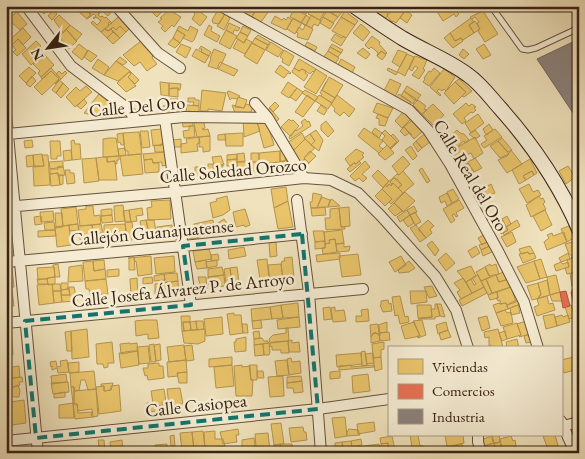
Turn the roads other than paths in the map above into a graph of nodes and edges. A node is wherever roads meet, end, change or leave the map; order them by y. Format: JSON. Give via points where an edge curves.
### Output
{"nodes":[{"id":1,"x":26,"y":6,"type":"edge"},
{"id":2,"x":116,"y":6,"type":"edge"},
{"id":3,"x":221,"y":6,"type":"edge"},
{"id":4,"x":354,"y":6,"type":"edge"},
{"id":5,"x":491,"y":6,"type":"edge"},
{"id":6,"x":579,"y":28,"type":"edge"},
{"id":7,"x":180,"y":68,"type":"dead end"},
{"id":8,"x":255,"y":103,"type":"dead end"},
{"id":9,"x":6,"y":114,"type":"edge"},
{"id":10,"x":268,"y":118,"type":"junction"},
{"id":11,"x":165,"y":119,"type":"junction"},
{"id":12,"x":137,"y":122,"type":"junction"},
{"id":13,"x":8,"y":134,"type":"junction"},
{"id":14,"x":8,"y":157,"type":"edge"},
{"id":15,"x":304,"y":178,"type":"junction"},
{"id":16,"x":176,"y":192,"type":"junction"},
{"id":17,"x":297,"y":200,"type":"dead end"},
{"id":18,"x":10,"y":206,"type":"edge"},
{"id":19,"x":579,"y":229,"type":"edge"},
{"id":20,"x":302,"y":234,"type":"junction"},
{"id":21,"x":183,"y":246,"type":"junction"},
{"id":22,"x":20,"y":260,"type":"junction"},
{"id":23,"x":6,"y":262,"type":"edge"},
{"id":24,"x":363,"y":289,"type":"dead end"},
{"id":25,"x":309,"y":293,"type":"junction"},
{"id":26,"x":191,"y":305,"type":"junction"},
{"id":27,"x":25,"y":321,"type":"junction"},
{"id":28,"x":6,"y":323,"type":"edge"},
{"id":29,"x":467,"y":346,"type":"edge"},
{"id":30,"x":537,"y":346,"type":"edge"},
{"id":31,"x":388,"y":399,"type":"edge"},
{"id":32,"x":318,"y":409,"type":"junction"},
{"id":33,"x":579,"y":422,"type":"edge"},
{"id":34,"x":562,"y":424,"type":"edge"},
{"id":35,"x":478,"y":436,"type":"edge"},
{"id":36,"x":36,"y":438,"type":"junction"},
{"id":37,"x":6,"y":441,"type":"edge"},
{"id":38,"x":38,"y":453,"type":"edge"},
{"id":39,"x":321,"y":453,"type":"edge"},
{"id":40,"x":481,"y":453,"type":"edge"},
{"id":41,"x":575,"y":453,"type":"edge"}],
"edges":[{"from":1,"to":12,"type":"street","via":[[71,66],[127,108]]},
{"from":2,"to":7,"type":"street","via":[[158,53]]},
{"from":3,"to":30,"type":"street","name":"Calle Real del Oro","via":[[409,110],[428,130],[524,302]]},
{"from":4,"to":19,"type":"main road","via":[[403,38],[442,58],[482,87],[544,164]]},
{"from":5,"to":6,"type":"lane","via":[[522,49],[536,48]]},
{"from":8,"to":10,"type":"street"},
{"from":9,"to":13,"type":"street"},
{"from":10,"to":11,"type":"street","name":"Calle Del Oro"},
{"from":10,"to":15,"type":"street"},
{"from":11,"to":12,"type":"street","name":"Calle Del Oro"},
{"from":11,"to":16,"type":"street"},
{"from":12,"to":13,"type":"street","name":"Calle Del Oro"},
{"from":13,"to":14,"type":"street"},
{"from":14,"to":18,"type":"street"},
{"from":15,"to":16,"type":"street","name":"Calle Soledad Orozco"},
{"from":15,"to":29,"type":"street","name":"Calle Soledad Orozco","via":[[330,180],[358,193],[381,216],[435,276],[456,310]]},
{"from":16,"to":18,"type":"street","name":"Calle Soledad Orozco"},
{"from":16,"to":21,"type":"street"},
{"from":17,"to":20,"type":"street"},
{"from":18,"to":22,"type":"street"},
{"from":20,"to":21,"type":"street","name":"Callejón Guanajuatense"},
{"from":20,"to":25,"type":"street"},
{"from":21,"to":22,"type":"street","name":"Callejón Guanajuatense"},
{"from":21,"to":26,"type":"street"},
{"from":22,"to":23,"type":"street","name":"Callejón Guanajuatense"},
{"from":22,"to":27,"type":"street"},
{"from":24,"to":25,"type":"street","name":"Calle Josefa Álvarez P. de Arroyo"},
{"from":25,"to":26,"type":"street","name":"Calle Josefa Álvarez P. de Arroyo"},
{"from":25,"to":32,"type":"street"},
{"from":26,"to":27,"type":"street","name":"Calle Josefa Álvarez P. de Arroyo"},
{"from":27,"to":28,"type":"street","name":"Calle Josefa Álvarez P. de Arroyo"},
{"from":27,"to":36,"type":"street"},
{"from":31,"to":32,"type":"street","name":"Calle Casiopea"},
{"from":32,"to":36,"type":"street","name":"Calle Casiopea"},
{"from":32,"to":39,"type":"street"},
{"from":33,"to":34,"type":"street"},
{"from":34,"to":41,"type":"street"},
{"from":35,"to":40,"type":"street"},
{"from":36,"to":37,"type":"street","name":"Calle Casiopea"},
{"from":36,"to":38,"type":"street"}]}
